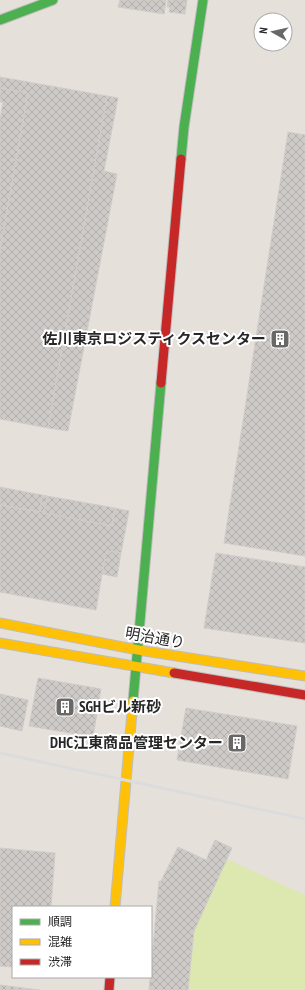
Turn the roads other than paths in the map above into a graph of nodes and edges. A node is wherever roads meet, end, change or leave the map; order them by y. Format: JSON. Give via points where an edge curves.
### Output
{"nodes":[{"id":1,"x":53,"y":0,"type":"edge"},
{"id":2,"x":203,"y":0,"type":"edge"},
{"id":3,"x":0,"y":20,"type":"edge"},
{"id":4,"x":0,"y":623,"type":"edge"},
{"id":5,"x":0,"y":643,"type":"edge"},
{"id":6,"x":138,"y":650,"type":"junction"},
{"id":7,"x":136,"y":668,"type":"junction"},
{"id":8,"x":305,"y":676,"type":"edge"},
{"id":9,"x":305,"y":695,"type":"edge"},
{"id":10,"x":115,"y":906,"type":"edge"},
{"id":11,"x":110,"y":978,"type":"edge"},
{"id":12,"x":109,"y":990,"type":"edge"}],
"edges":[{"from":1,"to":3,"type":"street"},
{"from":2,"to":6,"type":"street","via":[[184,127]]},
{"from":4,"to":6,"type":"street","name":"明治通り"},
{"from":5,"to":7,"type":"street"},
{"from":6,"to":7,"type":"street"},
{"from":6,"to":8,"type":"street","name":"明治通り"},
{"from":7,"to":9,"type":"street"},
{"from":7,"to":10,"type":"street"},
{"from":11,"to":12,"type":"street"}]}
